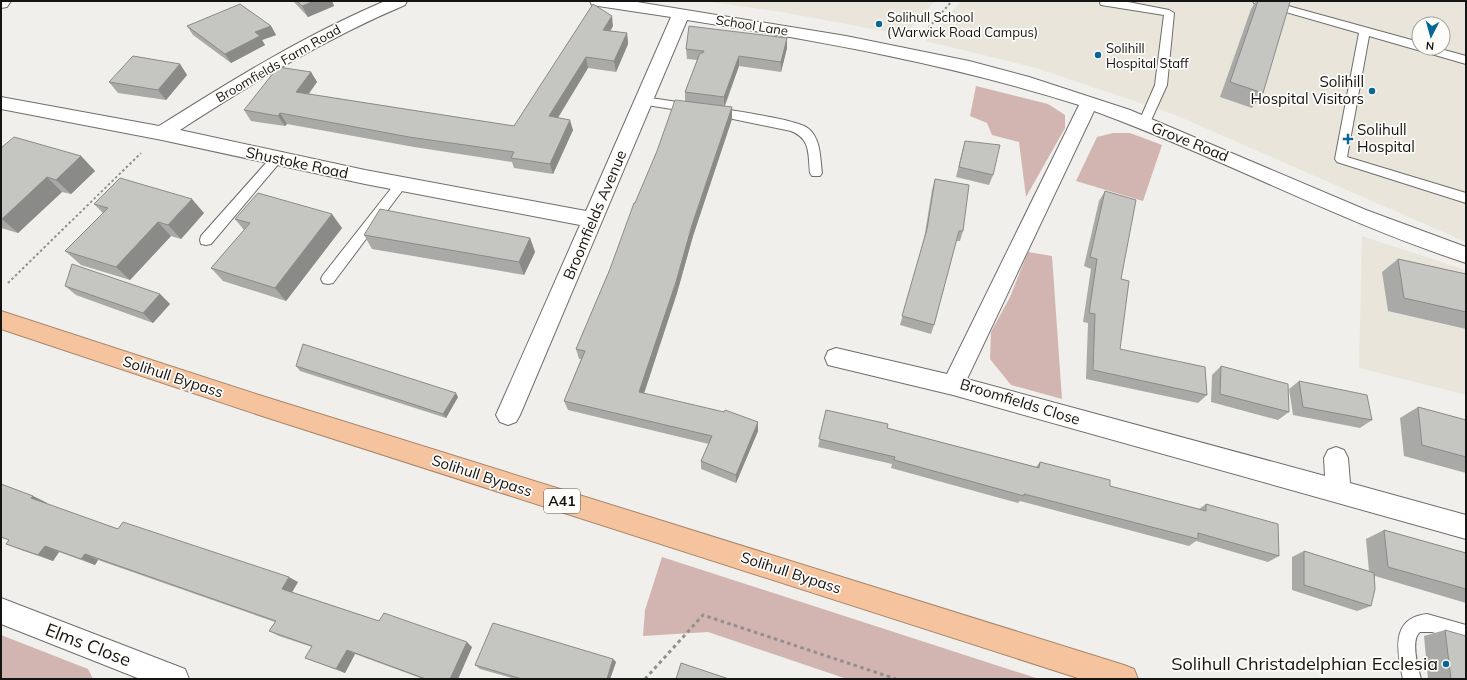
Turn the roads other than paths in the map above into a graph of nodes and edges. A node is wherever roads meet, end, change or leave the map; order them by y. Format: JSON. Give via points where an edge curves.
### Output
{"nodes":[{"id":1,"x":400,"y":1,"type":"edge"},
{"id":2,"x":598,"y":1,"type":"edge"},
{"id":3,"x":1258,"y":1,"type":"edge"},
{"id":4,"x":1105,"y":3,"type":"dead end"},
{"id":5,"x":680,"y":14,"type":"junction"},
{"id":6,"x":1365,"y":31,"type":"junction"},
{"id":7,"x":1411,"y":44,"type":"edge"},
{"id":8,"x":907,"y":53,"type":"joint"},
{"id":9,"x":1451,"y":56,"type":"edge"},
{"id":10,"x":1466,"y":60,"type":"edge"},
{"id":11,"x":644,"y":101,"type":"junction"},
{"id":12,"x":1090,"y":102,"type":"junction"},
{"id":13,"x":1,"y":103,"type":"edge"},
{"id":14,"x":1144,"y":124,"type":"junction"},
{"id":15,"x":162,"y":133,"type":"junction"},
{"id":16,"x":277,"y":158,"type":"junction"},
{"id":17,"x":816,"y":173,"type":"dead end"},
{"id":18,"x":401,"y":184,"type":"junction"},
{"id":19,"x":1466,"y":198,"type":"edge"},
{"id":20,"x":593,"y":220,"type":"junction"},
{"id":21,"x":206,"y":240,"type":"dead end"},
{"id":22,"x":1466,"y":255,"type":"edge"},
{"id":23,"x":328,"y":279,"type":"dead end"},
{"id":24,"x":1,"y":320,"type":"edge"},
{"id":25,"x":836,"y":358,"type":"dead end"},
{"id":26,"x":953,"y":385,"type":"junction"},
{"id":27,"x":508,"y":415,"type":"dead end"},
{"id":28,"x":1336,"y":458,"type":"dead end"},
{"id":29,"x":1338,"y":491,"type":"junction"},
{"id":30,"x":1466,"y":527,"type":"edge"},
{"id":31,"x":1,"y":611,"type":"edge"},
{"id":32,"x":1466,"y":634,"type":"edge"},
{"id":33,"x":141,"y":673,"type":"edge"},
{"id":34,"x":174,"y":679,"type":"edge"},
{"id":35,"x":1124,"y":679,"type":"edge"},
{"id":36,"x":1412,"y":679,"type":"edge"}],
"edges":[{"from":1,"to":15,"type":"street","name":"Broomfields Farm Road","via":[[323,35],[252,75]]},
{"from":2,"to":5,"type":"street","name":"School Lane"},
{"from":3,"to":6,"type":"lane"},
{"from":4,"to":14,"type":"lane","via":[[1169,13],[1161,86]]},
{"from":5,"to":8,"type":"street","name":"School Lane"},
{"from":5,"to":11,"type":"street","name":"Broomfields Avenue"},
{"from":6,"to":7,"type":"lane"},
{"from":6,"to":19,"type":"lane","via":[[1341,159]]},
{"from":8,"to":12,"type":"street","name":"Grove Road"},
{"from":9,"to":10,"type":"lane"},
{"from":11,"to":17,"type":"lane","via":[[746,116],[794,127],[805,132],[813,145]]},
{"from":11,"to":20,"type":"street","name":"Broomfields Avenue"},
{"from":12,"to":14,"type":"street","name":"Grove Road"},
{"from":12,"to":26,"type":"street","name":"Broomfields Close"},
{"from":13,"to":15,"type":"street","name":"Shustoke Road"},
{"from":14,"to":22,"type":"street","name":"Grove Road","via":[[1231,158],[1358,214]]},
{"from":15,"to":16,"type":"street","name":"Shustoke Road"},
{"from":16,"to":18,"type":"street","name":"Shustoke Road"},
{"from":16,"to":21,"type":"lane"},
{"from":18,"to":20,"type":"street","name":"Shustoke Road"},
{"from":18,"to":23,"type":"lane"},
{"from":20,"to":27,"type":"street","name":"Broomfields Avenue"},
{"from":24,"to":35,"type":"highway","name":"Solihull Bypass","number":"A41","via":[[251,403]]},
{"from":25,"to":26,"type":"street"},
{"from":26,"to":29,"type":"street","name":"Broomfields Close"},
{"from":28,"to":29,"type":"street"},
{"from":29,"to":30,"type":"street","name":"Broomfields Close"},
{"from":31,"to":33,"type":"street","name":"Elms Close"},
{"from":32,"to":36,"type":"lane","via":[[1426,623],[1414,626],[1408,633],[1406,643]]},
{"from":33,"to":34,"type":"street","name":"Elms Close"}]}
